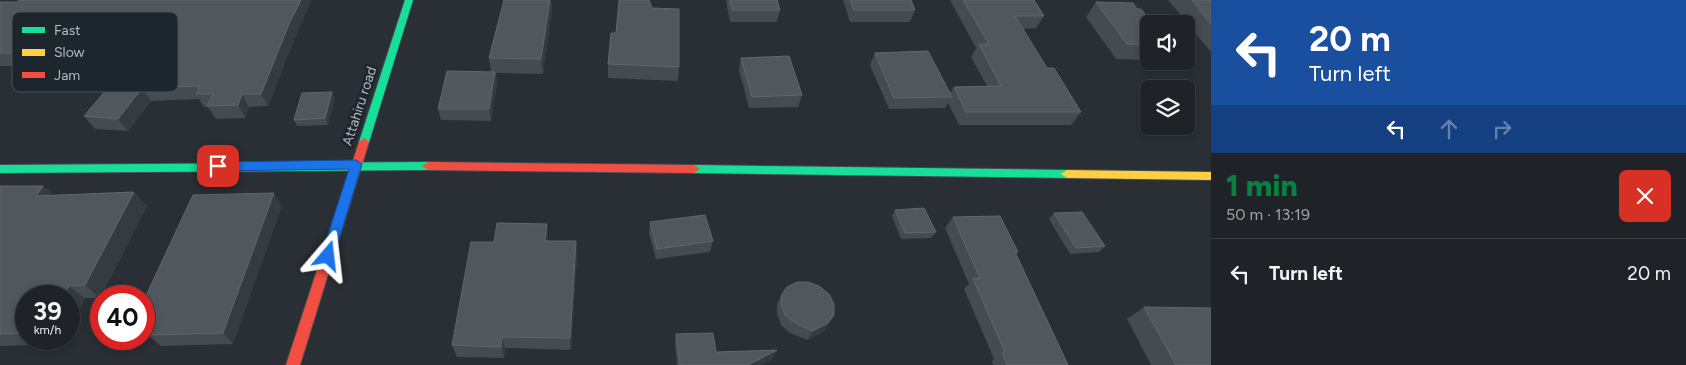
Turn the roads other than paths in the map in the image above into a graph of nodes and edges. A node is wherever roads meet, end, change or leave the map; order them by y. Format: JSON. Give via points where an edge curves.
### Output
{"nodes":[{"id":1,"x":409,"y":0,"type":"edge"},
{"id":2,"x":356,"y":164,"type":"junction"},
{"id":3,"x":0,"y":170,"type":"edge"},
{"id":4,"x":1211,"y":176,"type":"edge"},
{"id":5,"x":293,"y":365,"type":"edge"}],
"edges":[{"from":1,"to":2,"type":"street","name":"Attahiru road"},
{"from":2,"to":3,"type":"street"},
{"from":2,"to":4,"type":"street"},
{"from":2,"to":5,"type":"street","name":"Attahiru road"}]}
